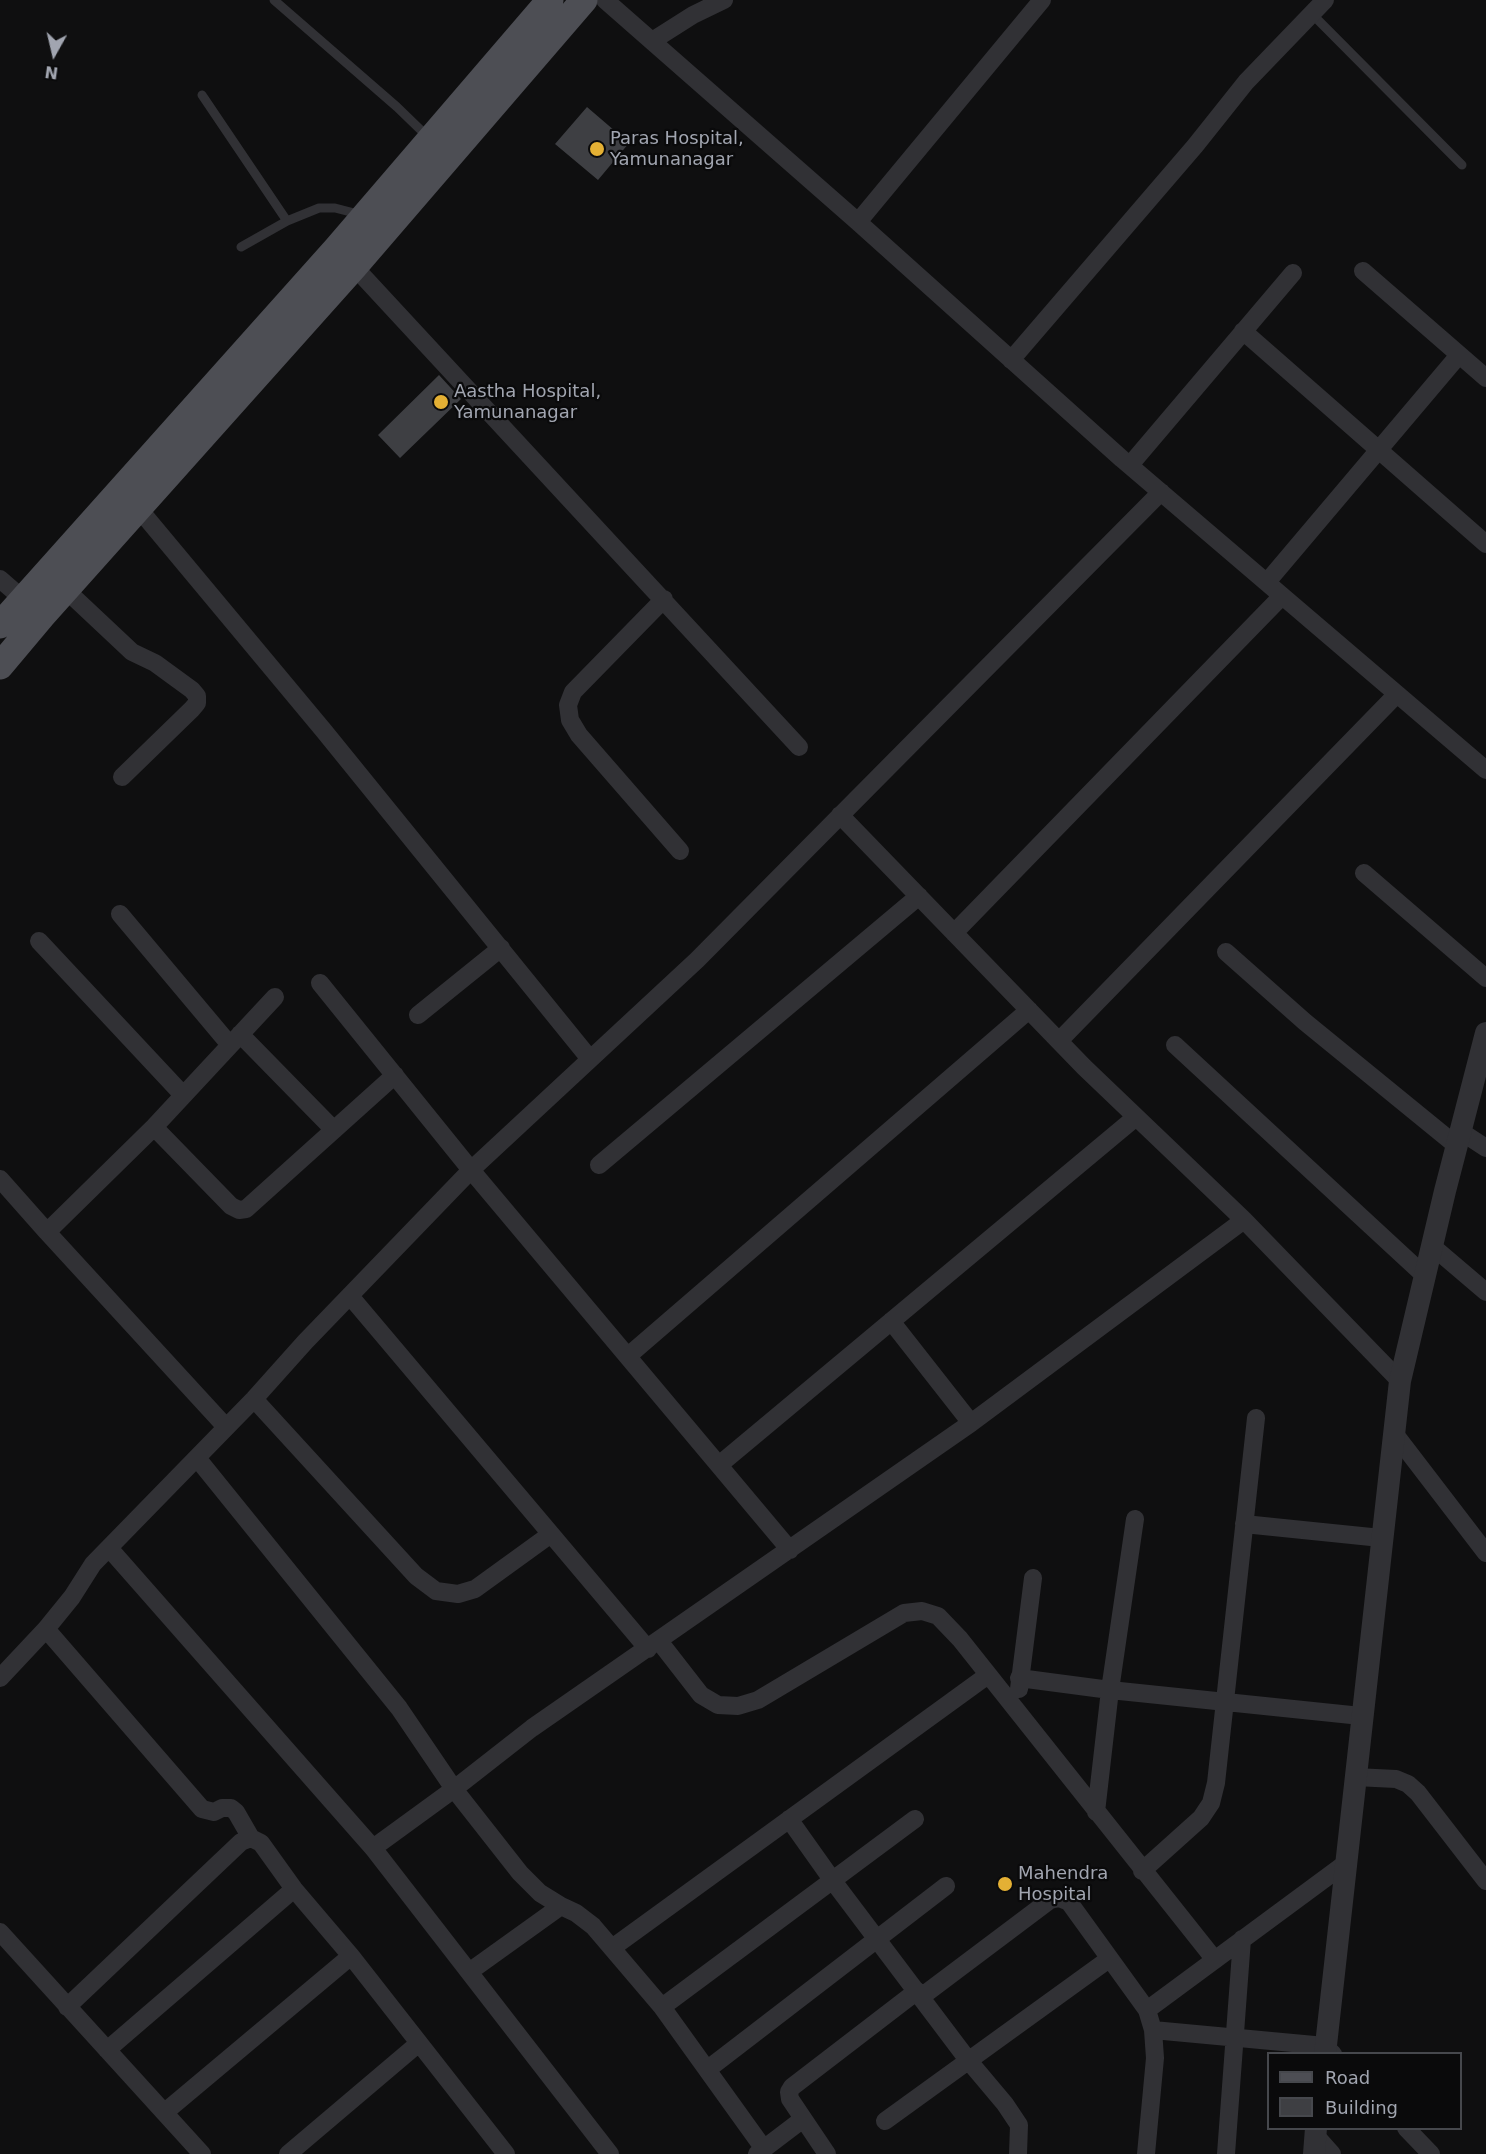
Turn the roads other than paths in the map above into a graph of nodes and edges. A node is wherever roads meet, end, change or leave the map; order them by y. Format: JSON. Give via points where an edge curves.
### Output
{"nodes":[{"id":1,"x":274,"y":0,"type":"edge"},
{"id":2,"x":584,"y":0,"type":"edge"},
{"id":3,"x":605,"y":0,"type":"edge"},
{"id":4,"x":724,"y":0,"type":"edge"},
{"id":5,"x":1042,"y":0,"type":"edge"},
{"id":6,"x":1325,"y":0,"type":"edge"},
{"id":7,"x":547,"y":1,"type":"edge"},
{"id":8,"x":1312,"y":14,"type":"junction"},
{"id":9,"x":652,"y":41,"type":"junction"},
{"id":10,"x":202,"y":95,"type":"dead end"},
{"id":11,"x":430,"y":140,"type":"junction"},
{"id":12,"x":1462,"y":165,"type":"dead end"},
{"id":13,"x":365,"y":216,"type":"junction"},
{"id":14,"x":287,"y":221,"type":"junction"},
{"id":15,"x":858,"y":222,"type":"junction"},
{"id":16,"x":241,"y":247,"type":"dead end"},
{"id":17,"x":346,"y":258,"type":"junction"},
{"id":18,"x":1363,"y":271,"type":"dead end"},
{"id":19,"x":1293,"y":273,"type":"dead end"},
{"id":20,"x":1243,"y":332,"type":"junction"},
{"id":21,"x":1460,"y":355,"type":"junction"},
{"id":22,"x":1011,"y":360,"type":"junction"},
{"id":23,"x":1486,"y":378,"type":"edge"},
{"id":24,"x":1379,"y":450,"type":"junction"},
{"id":25,"x":1130,"y":465,"type":"junction"},
{"id":26,"x":1161,"y":492,"type":"junction"},
{"id":27,"x":139,"y":510,"type":"junction"},
{"id":28,"x":1486,"y":544,"type":"edge"},
{"id":29,"x":0,"y":579,"type":"edge"},
{"id":30,"x":1267,"y":582,"type":"junction"},
{"id":31,"x":66,"y":590,"type":"junction"},
{"id":32,"x":1282,"y":596,"type":"junction"},
{"id":33,"x":664,"y":599,"type":"junction"},
{"id":34,"x":33,"y":608,"type":"junction"},
{"id":35,"x":0,"y":626,"type":"edge"},
{"id":36,"x":0,"y":666,"type":"edge"},
{"id":37,"x":1397,"y":694,"type":"junction"},
{"id":38,"x":800,"y":747,"type":"dead end"},
{"id":39,"x":1486,"y":770,"type":"edge"},
{"id":40,"x":122,"y":777,"type":"dead end"},
{"id":41,"x":840,"y":815,"type":"junction"},
{"id":42,"x":680,"y":851,"type":"dead end"},
{"id":43,"x":1364,"y":873,"type":"dead end"},
{"id":44,"x":919,"y":896,"type":"junction"},
{"id":45,"x":120,"y":914,"type":"dead end"},
{"id":46,"x":954,"y":933,"type":"junction"},
{"id":47,"x":39,"y":941,"type":"dead end"},
{"id":48,"x":501,"y":948,"type":"junction"},
{"id":49,"x":1226,"y":952,"type":"dead end"},
{"id":50,"x":1486,"y":978,"type":"edge"},
{"id":51,"x":320,"y":983,"type":"dead end"},
{"id":52,"x":275,"y":997,"type":"dead end"},
{"id":53,"x":1029,"y":1010,"type":"junction"},
{"id":54,"x":418,"y":1015,"type":"dead end"},
{"id":55,"x":1486,"y":1033,"type":"edge"},
{"id":56,"x":235,"y":1039,"type":"junction"},
{"id":57,"x":1059,"y":1041,"type":"junction"},
{"id":58,"x":1175,"y":1045,"type":"dead end"},
{"id":59,"x":590,"y":1059,"type":"junction"},
{"id":60,"x":395,"y":1075,"type":"junction"},
{"id":61,"x":183,"y":1095,"type":"junction"},
{"id":62,"x":1136,"y":1117,"type":"junction"},
{"id":63,"x":154,"y":1127,"type":"junction"},
{"id":64,"x":334,"y":1130,"type":"junction"},
{"id":65,"x":1459,"y":1139,"type":"junction"},
{"id":66,"x":1486,"y":1148,"type":"edge"},
{"id":67,"x":599,"y":1165,"type":"dead end"},
{"id":68,"x":471,"y":1170,"type":"junction"},
{"id":69,"x":0,"y":1179,"type":"edge"},
{"id":70,"x":1244,"y":1220,"type":"junction"},
{"id":71,"x":47,"y":1232,"type":"junction"},
{"id":72,"x":1432,"y":1246,"type":"junction"},
{"id":73,"x":1425,"y":1276,"type":"junction"},
{"id":74,"x":1486,"y":1292,"type":"edge"},
{"id":75,"x":350,"y":1296,"type":"junction"},
{"id":76,"x":891,"y":1321,"type":"junction"},
{"id":77,"x":628,"y":1356,"type":"junction"},
{"id":78,"x":1400,"y":1381,"type":"junction"},
{"id":79,"x":254,"y":1399,"type":"junction"},
{"id":80,"x":1256,"y":1418,"type":"dead end"},
{"id":81,"x":971,"y":1423,"type":"junction"},
{"id":82,"x":226,"y":1427,"type":"junction"},
{"id":83,"x":1394,"y":1433,"type":"junction"},
{"id":84,"x":197,"y":1458,"type":"junction"},
{"id":85,"x":719,"y":1465,"type":"junction"},
{"id":86,"x":1135,"y":1519,"type":"dead end"},
{"id":87,"x":1244,"y":1524,"type":"junction"},
{"id":88,"x":551,"y":1534,"type":"junction"},
{"id":89,"x":1381,"y":1538,"type":"junction"},
{"id":90,"x":109,"y":1548,"type":"junction"},
{"id":91,"x":790,"y":1550,"type":"junction"},
{"id":92,"x":1486,"y":1553,"type":"edge"},
{"id":93,"x":1033,"y":1578,"type":"dead end"},
{"id":94,"x":46,"y":1629,"type":"junction"},
{"id":95,"x":654,"y":1645,"type":"junction"},
{"id":96,"x":988,"y":1675,"type":"junction"},
{"id":97,"x":0,"y":1678,"type":"edge"},
{"id":98,"x":1019,"y":1678,"type":"junction"},
{"id":99,"x":1110,"y":1690,"type":"junction"},
{"id":100,"x":1224,"y":1702,"type":"junction"},
{"id":101,"x":1017,"y":1712,"type":"junction"},
{"id":102,"x":1361,"y":1716,"type":"junction"},
{"id":103,"x":1355,"y":1777,"type":"junction"},
{"id":104,"x":454,"y":1789,"type":"junction"},
{"id":105,"x":1096,"y":1812,"type":"junction"},
{"id":106,"x":789,"y":1819,"type":"junction"},
{"id":107,"x":915,"y":1819,"type":"dead end"},
{"id":108,"x":251,"y":1838,"type":"junction"},
{"id":109,"x":373,"y":1848,"type":"junction"},
{"id":110,"x":1346,"y":1863,"type":"junction"},
{"id":111,"x":1142,"y":1871,"type":"junction"},
{"id":112,"x":833,"y":1881,"type":"junction"},
{"id":113,"x":1486,"y":1881,"type":"edge"},
{"id":114,"x":946,"y":1887,"type":"dead end"},
{"id":115,"x":294,"y":1889,"type":"junction"},
{"id":116,"x":561,"y":1906,"type":"junction"},
{"id":117,"x":0,"y":1932,"type":"edge"},
{"id":118,"x":876,"y":1938,"type":"junction"},
{"id":119,"x":1242,"y":1939,"type":"junction"},
{"id":120,"x":612,"y":1948,"type":"junction"},
{"id":121,"x":351,"y":1956,"type":"junction"},
{"id":122,"x":1109,"y":1959,"type":"junction"},
{"id":123,"x":1215,"y":1960,"type":"junction"},
{"id":124,"x":470,"y":1971,"type":"junction"},
{"id":125,"x":919,"y":1994,"type":"junction"},
{"id":126,"x":67,"y":2007,"type":"junction"},
{"id":127,"x":662,"y":2007,"type":"junction"},
{"id":128,"x":1147,"y":2010,"type":"junction"},
{"id":129,"x":1153,"y":2030,"type":"junction"},
{"id":130,"x":1234,"y":2037,"type":"junction"},
{"id":131,"x":418,"y":2043,"type":"junction"},
{"id":132,"x":107,"y":2050,"type":"junction"},
{"id":133,"x":1328,"y":2051,"type":"edge"},
{"id":134,"x":968,"y":2060,"type":"junction"},
{"id":135,"x":708,"y":2069,"type":"junction"},
{"id":136,"x":165,"y":2112,"type":"junction"},
{"id":137,"x":803,"y":2119,"type":"junction"},
{"id":138,"x":885,"y":2121,"type":"dead end"},
{"id":139,"x":1408,"y":2130,"type":"edge"},
{"id":140,"x":1315,"y":2139,"type":"edge"},
{"id":141,"x":761,"y":2151,"type":"edge"},
{"id":142,"x":202,"y":2154,"type":"edge"},
{"id":143,"x":288,"y":2154,"type":"edge"},
{"id":144,"x":506,"y":2154,"type":"edge"},
{"id":145,"x":610,"y":2154,"type":"edge"},
{"id":146,"x":827,"y":2154,"type":"edge"},
{"id":147,"x":1018,"y":2154,"type":"edge"},
{"id":148,"x":1146,"y":2154,"type":"edge"},
{"id":149,"x":1226,"y":2154,"type":"edge"},
{"id":150,"x":1332,"y":2154,"type":"edge"},
{"id":151,"x":1431,"y":2154,"type":"edge"}],
"edges":[{"from":1,"to":11,"type":"lane"},
{"from":2,"to":17,"type":"main road"},
{"from":3,"to":9,"type":"street"},
{"from":4,"to":9,"type":"street"},
{"from":5,"to":15,"type":"street"},
{"from":6,"to":8,"type":"street"},
{"from":7,"to":11,"type":"main road"},
{"from":8,"to":12,"type":"lane"},
{"from":8,"to":22,"type":"street","via":[[1246,82],[1196,146]]},
{"from":9,"to":15,"type":"street"},
{"from":10,"to":14,"type":"lane"},
{"from":11,"to":13,"type":"main road"},
{"from":13,"to":14,"type":"lane","via":[[319,208]]},
{"from":13,"to":17,"type":"main road"},
{"from":14,"to":16,"type":"lane"},
{"from":15,"to":22,"type":"street"},
{"from":17,"to":27,"type":"main road"},
{"from":17,"to":33,"type":"street"},
{"from":17,"to":34,"type":"main road"},
{"from":18,"to":21,"type":"street"},
{"from":19,"to":20,"type":"street"},
{"from":20,"to":24,"type":"street"},
{"from":20,"to":25,"type":"street"},
{"from":21,"to":23,"type":"street"},
{"from":21,"to":24,"type":"street"},
{"from":22,"to":25,"type":"street"},
{"from":24,"to":28,"type":"street"},
{"from":24,"to":30,"type":"street"},
{"from":25,"to":26,"type":"street"},
{"from":26,"to":30,"type":"street"},
{"from":26,"to":41,"type":"street"},
{"from":27,"to":31,"type":"main road"},
{"from":27,"to":48,"type":"street"},
{"from":29,"to":34,"type":"street"},
{"from":30,"to":32,"type":"street"},
{"from":31,"to":34,"type":"main road"},
{"from":31,"to":40,"type":"street","via":[[132,652],[155,663],[197,696],[192,709]]},
{"from":32,"to":37,"type":"street"},
{"from":32,"to":46,"type":"street"},
{"from":33,"to":38,"type":"street"},
{"from":33,"to":42,"type":"street","via":[[573,692],[568,705],[570,720],[579,735]]},
{"from":34,"to":35,"type":"main road"},
{"from":34,"to":36,"type":"main road"},
{"from":37,"to":39,"type":"street"},
{"from":37,"to":57,"type":"street"},
{"from":41,"to":44,"type":"street"},
{"from":41,"to":59,"type":"street","via":[[697,960]]},
{"from":43,"to":50,"type":"street"},
{"from":44,"to":46,"type":"street"},
{"from":44,"to":67,"type":"street"},
{"from":45,"to":56,"type":"street"},
{"from":46,"to":53,"type":"street"},
{"from":47,"to":61,"type":"street"},
{"from":48,"to":54,"type":"street"},
{"from":48,"to":59,"type":"street"},
{"from":49,"to":65,"type":"street","via":[[1305,1022]]},
{"from":51,"to":60,"type":"street"},
{"from":52,"to":56,"type":"street"},
{"from":53,"to":57,"type":"street"},
{"from":53,"to":77,"type":"street"},
{"from":55,"to":65,"type":"street"},
{"from":56,"to":61,"type":"street"},
{"from":56,"to":64,"type":"street"},
{"from":57,"to":62,"type":"street"},
{"from":58,"to":73,"type":"street"},
{"from":59,"to":68,"type":"street"},
{"from":60,"to":64,"type":"street"},
{"from":60,"to":68,"type":"street"},
{"from":61,"to":63,"type":"street"},
{"from":62,"to":70,"type":"street"},
{"from":62,"to":76,"type":"street"},
{"from":63,"to":64,"type":"street","via":[[239,1210],[246,1209]]},
{"from":63,"to":71,"type":"street"},
{"from":65,"to":66,"type":"street"},
{"from":65,"to":72,"type":"street"},
{"from":68,"to":75,"type":"street"},
{"from":68,"to":77,"type":"street"},
{"from":69,"to":71,"type":"street"},
{"from":70,"to":78,"type":"street"},
{"from":70,"to":81,"type":"street"},
{"from":71,"to":82,"type":"street"},
{"from":72,"to":73,"type":"street"},
{"from":72,"to":74,"type":"street"},
{"from":73,"to":78,"type":"street"},
{"from":75,"to":79,"type":"street"},
{"from":75,"to":88,"type":"street"},
{"from":76,"to":81,"type":"street"},
{"from":76,"to":85,"type":"street"},
{"from":77,"to":85,"type":"street"},
{"from":78,"to":83,"type":"street"},
{"from":79,"to":82,"type":"street"},
{"from":79,"to":88,"type":"street","via":[[416,1576],[436,1591],[458,1594],[475,1589]]},
{"from":80,"to":87,"type":"street"},
{"from":81,"to":91,"type":"street"},
{"from":82,"to":84,"type":"street"},
{"from":83,"to":89,"type":"street"},
{"from":83,"to":92,"type":"street"},
{"from":84,"to":90,"type":"street"},
{"from":84,"to":104,"type":"street","via":[[399,1708]]},
{"from":85,"to":91,"type":"street"},
{"from":86,"to":99,"type":"street"},
{"from":87,"to":89,"type":"street"},
{"from":87,"to":100,"type":"street"},
{"from":88,"to":95,"type":"street"},
{"from":89,"to":102,"type":"street"},
{"from":90,"to":94,"type":"street"},
{"from":90,"to":109,"type":"street"},
{"from":91,"to":95,"type":"street"},
{"from":93,"to":98,"type":"street"},
{"from":94,"to":97,"type":"street"},
{"from":94,"to":108,"type":"street","via":[[202,1809],[214,1812],[231,1808]]},
{"from":95,"to":96,"type":"street","via":[[701,1695],[718,1705],[738,1706],[758,1700],[904,1613],[922,1611],[938,1616]]},
{"from":95,"to":104,"type":"street","via":[[532,1728]]},
{"from":96,"to":101,"type":"street"},
{"from":96,"to":106,"type":"street"},
{"from":98,"to":99,"type":"street"},
{"from":98,"to":101,"type":"street"},
{"from":99,"to":100,"type":"street"},
{"from":99,"to":105,"type":"street"},
{"from":100,"to":102,"type":"street"},
{"from":100,"to":111,"type":"street","via":[[1211,1803],[1201,1818]]},
{"from":101,"to":105,"type":"street"},
{"from":102,"to":103,"type":"street"},
{"from":103,"to":110,"type":"street"},
{"from":103,"to":113,"type":"street","via":[[1396,1779],[1408,1784]]},
{"from":104,"to":109,"type":"street"},
{"from":104,"to":116,"type":"street","via":[[520,1873],[540,1893]]},
{"from":105,"to":111,"type":"street"},
{"from":106,"to":112,"type":"street"},
{"from":106,"to":120,"type":"street"},
{"from":107,"to":112,"type":"street"},
{"from":108,"to":115,"type":"street","via":[[261,1843]]},
{"from":108,"to":126,"type":"street","via":[[241,1842]]},
{"from":109,"to":124,"type":"street"},
{"from":110,"to":119,"type":"street"},
{"from":110,"to":133,"type":"street"},
{"from":111,"to":123,"type":"street"},
{"from":112,"to":118,"type":"street"},
{"from":112,"to":127,"type":"street"},
{"from":114,"to":118,"type":"street"},
{"from":115,"to":121,"type":"street"},
{"from":115,"to":132,"type":"street"},
{"from":116,"to":120,"type":"street","via":[[593,1926]]},
{"from":116,"to":124,"type":"street"},
{"from":117,"to":126,"type":"street"},
{"from":118,"to":125,"type":"street"},
{"from":118,"to":135,"type":"street"},
{"from":119,"to":123,"type":"street"},
{"from":119,"to":130,"type":"street"},
{"from":120,"to":127,"type":"street"},
{"from":121,"to":131,"type":"street"},
{"from":121,"to":136,"type":"street"},
{"from":122,"to":125,"type":"street","via":[[1069,1902],[1059,1898],[1050,1900]]},
{"from":122,"to":128,"type":"street"},
{"from":122,"to":134,"type":"street"},
{"from":123,"to":128,"type":"street"},
{"from":124,"to":145,"type":"street"},
{"from":125,"to":134,"type":"street"},
{"from":125,"to":137,"type":"street","via":[[792,2087],[790,2098]]},
{"from":126,"to":132,"type":"street"},
{"from":127,"to":135,"type":"street"},
{"from":128,"to":129,"type":"street"},
{"from":129,"to":130,"type":"street"},
{"from":129,"to":148,"type":"street","via":[[1155,2058]]},
{"from":130,"to":133,"type":"street"},
{"from":130,"to":149,"type":"street"},
{"from":131,"to":143,"type":"street"},
{"from":131,"to":144,"type":"street"},
{"from":132,"to":136,"type":"street"},
{"from":134,"to":138,"type":"street"},
{"from":134,"to":147,"type":"street","via":[[1019,2126]]},
{"from":135,"to":141,"type":"street"},
{"from":136,"to":142,"type":"street"},
{"from":137,"to":141,"type":"street"},
{"from":137,"to":146,"type":"street"},
{"from":139,"to":151,"type":"street"},
{"from":140,"to":150,"type":"street"}]}
